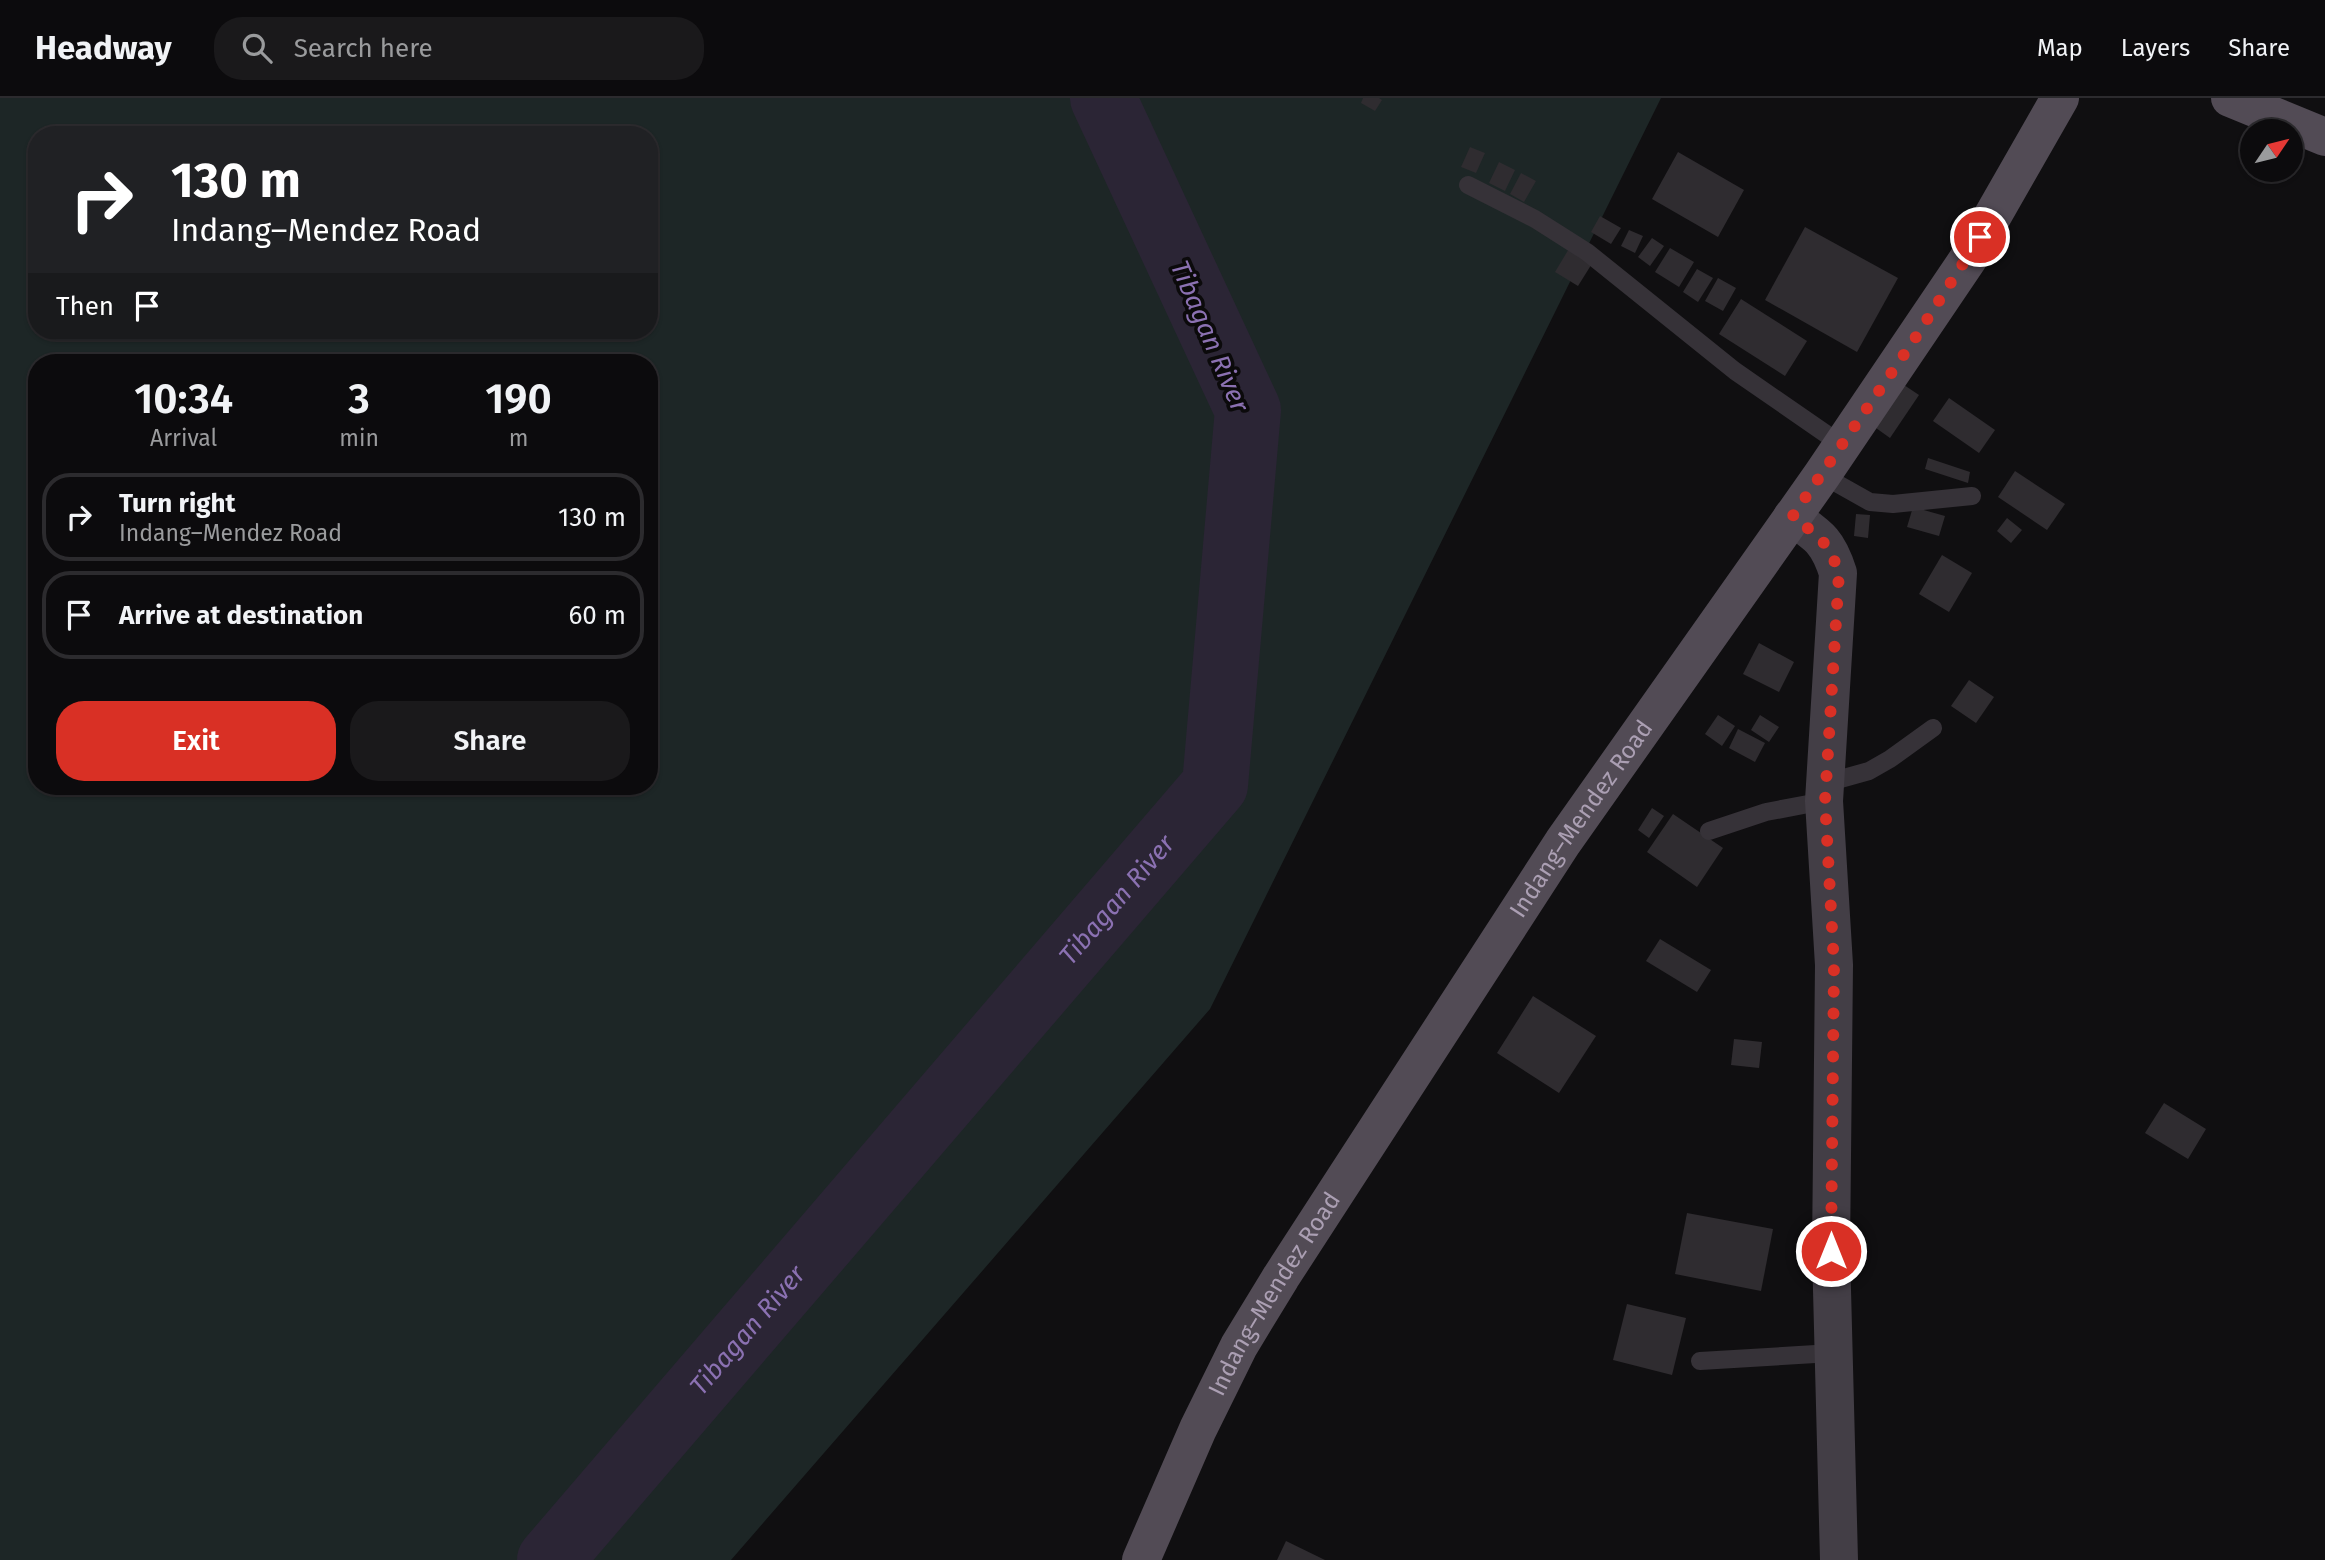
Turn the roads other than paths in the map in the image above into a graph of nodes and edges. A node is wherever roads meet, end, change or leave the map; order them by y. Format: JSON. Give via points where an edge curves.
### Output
{"nodes":[{"id":1,"x":2060,"y":98,"type":"edge"},
{"id":2,"x":2231,"y":98,"type":"edge"},
{"id":3,"x":2325,"y":137,"type":"edge"},
{"id":4,"x":1468,"y":185,"type":"dead end"},
{"id":5,"x":1832,"y":460,"type":"junction"},
{"id":6,"x":1972,"y":496,"type":"dead end"},
{"id":7,"x":1792,"y":517,"type":"junction"},
{"id":8,"x":1933,"y":728,"type":"dead end"},
{"id":9,"x":1825,"y":792,"type":"junction"},
{"id":10,"x":1709,"y":831,"type":"dead end"},
{"id":11,"x":1832,"y":1353,"type":"junction"},
{"id":12,"x":1700,"y":1361,"type":"dead end"},
{"id":13,"x":1147,"y":1558,"type":"edge"},
{"id":14,"x":1839,"y":1560,"type":"edge"}],
"edges":[{"from":1,"to":5,"type":"main road","name":"Indang–Mendez Road","via":[[1968,259]]},
{"from":2,"to":3,"type":"main road"},
{"from":4,"to":5,"type":"lane","via":[[1587,252],[1735,371]]},
{"from":5,"to":6,"type":"lane","via":[[1870,502]]},
{"from":5,"to":7,"type":"main road","name":"Indang–Mendez Road"},
{"from":7,"to":9,"type":"street","via":[[1831,550],[1839,573]]},
{"from":7,"to":13,"type":"main road","name":"Indang–Mendez Road","via":[[1563,842],[1281,1277],[1239,1346],[1204,1417]]},
{"from":8,"to":9,"type":"lane","via":[[1890,760]]},
{"from":9,"to":10,"type":"lane"},
{"from":9,"to":11,"type":"street","via":[[1834,965]]},
{"from":11,"to":12,"type":"lane"},
{"from":11,"to":14,"type":"street"}]}
